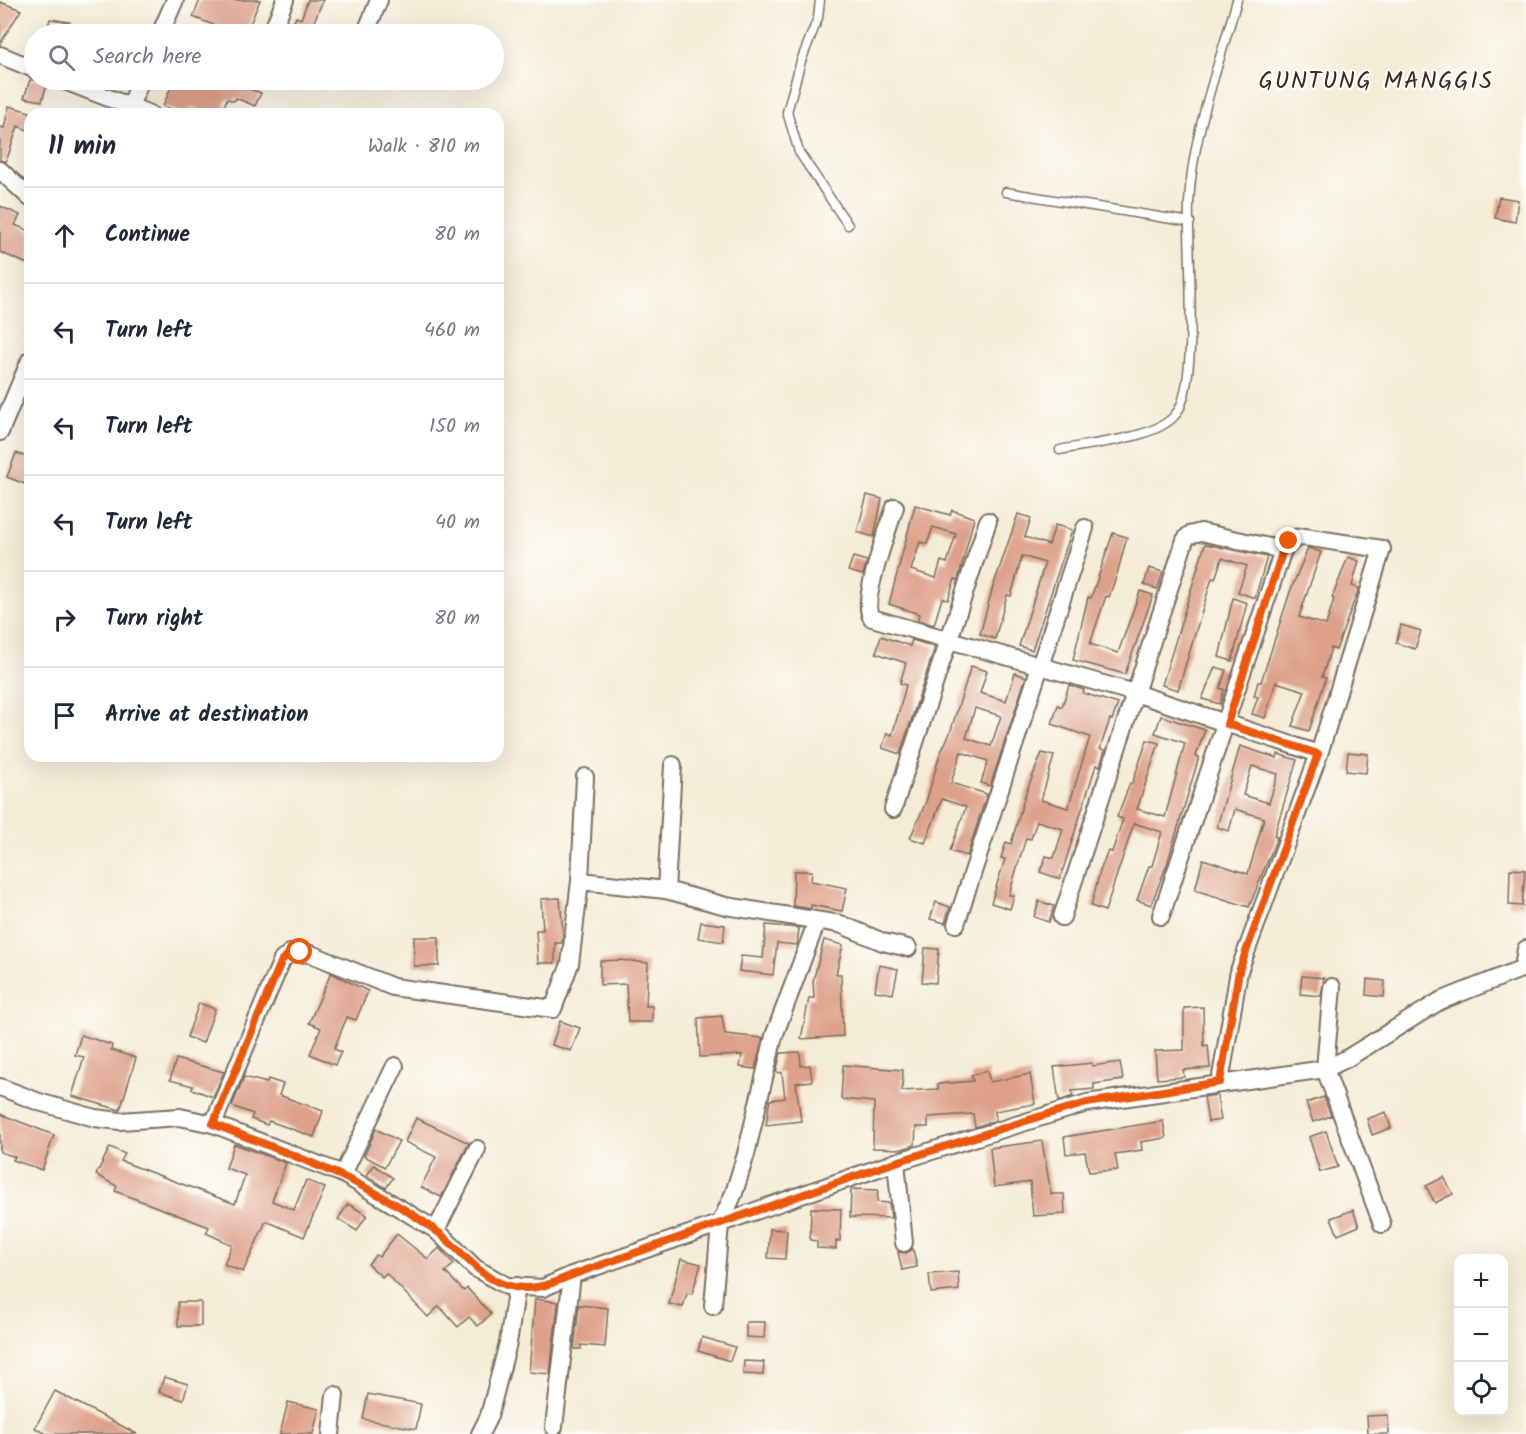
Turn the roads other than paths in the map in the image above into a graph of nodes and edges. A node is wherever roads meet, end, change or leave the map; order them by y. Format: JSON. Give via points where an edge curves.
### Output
{"nodes":[{"id":1,"x":175,"y":0,"type":"edge"},
{"id":2,"x":285,"y":0,"type":"edge"},
{"id":3,"x":379,"y":0,"type":"edge"},
{"id":4,"x":820,"y":0,"type":"edge"},
{"id":5,"x":1237,"y":0,"type":"edge"},
{"id":6,"x":164,"y":24,"type":"edge"},
{"id":7,"x":276,"y":24,"type":"edge"},
{"id":8,"x":369,"y":24,"type":"edge"},
{"id":9,"x":0,"y":56,"type":"edge"},
{"id":10,"x":24,"y":65,"type":"edge"},
{"id":11,"x":84,"y":90,"type":"edge"},
{"id":12,"x":137,"y":90,"type":"edge"},
{"id":13,"x":124,"y":108,"type":"edge"},
{"id":14,"x":129,"y":108,"type":"edge"},
{"id":15,"x":0,"y":170,"type":"edge"},
{"id":16,"x":24,"y":192,"type":"edge"},
{"id":17,"x":1006,"y":192,"type":"dead end"},
{"id":18,"x":1190,"y":222,"type":"junction"},
{"id":19,"x":849,"y":225,"type":"dead end"},
{"id":20,"x":24,"y":374,"type":"edge"},
{"id":21,"x":0,"y":432,"type":"edge"},
{"id":22,"x":1060,"y":450,"type":"dead end"},
{"id":23,"x":895,"y":507,"type":"dead end"},
{"id":24,"x":988,"y":522,"type":"dead end"},
{"id":25,"x":1085,"y":528,"type":"dead end"},
{"id":26,"x":1283,"y":550,"type":"junction"},
{"id":27,"x":949,"y":641,"type":"junction"},
{"id":28,"x":1040,"y":666,"type":"junction"},
{"id":29,"x":1135,"y":693,"type":"junction"},
{"id":30,"x":1227,"y":724,"type":"junction"},
{"id":31,"x":1318,"y":754,"type":"junction"},
{"id":32,"x":673,"y":765,"type":"dead end"},
{"id":33,"x":585,"y":777,"type":"dead end"},
{"id":34,"x":893,"y":809,"type":"dead end"},
{"id":35,"x":580,"y":881,"type":"junction"},
{"id":36,"x":666,"y":890,"type":"junction"},
{"id":37,"x":1161,"y":916,"type":"dead end"},
{"id":38,"x":1062,"y":917,"type":"dead end"},
{"id":39,"x":817,"y":921,"type":"junction"},
{"id":40,"x":956,"y":924,"type":"dead end"},
{"id":41,"x":908,"y":948,"type":"dead end"},
{"id":42,"x":1526,"y":949,"type":"edge"},
{"id":43,"x":1525,"y":967,"type":"edge"},
{"id":44,"x":1332,"y":987,"type":"dead end"},
{"id":45,"x":395,"y":1066,"type":"dead end"},
{"id":46,"x":1325,"y":1069,"type":"junction"},
{"id":47,"x":1220,"y":1082,"type":"junction"},
{"id":48,"x":0,"y":1087,"type":"edge"},
{"id":49,"x":213,"y":1124,"type":"junction"},
{"id":50,"x":477,"y":1149,"type":"dead end"},
{"id":51,"x":896,"y":1162,"type":"junction"},
{"id":52,"x":343,"y":1174,"type":"junction"},
{"id":53,"x":720,"y":1224,"type":"junction"},
{"id":54,"x":1382,"y":1224,"type":"dead end"},
{"id":55,"x":436,"y":1230,"type":"junction"},
{"id":56,"x":904,"y":1244,"type":"dead end"},
{"id":57,"x":572,"y":1275,"type":"junction"},
{"id":58,"x":517,"y":1286,"type":"junction"},
{"id":59,"x":713,"y":1306,"type":"dead end"},
{"id":60,"x":335,"y":1395,"type":"dead end"},
{"id":61,"x":554,"y":1427,"type":"dead end"},
{"id":62,"x":331,"y":1434,"type":"edge"},
{"id":63,"x":480,"y":1434,"type":"edge"}],
"edges":[{"from":1,"to":6,"type":"street"},
{"from":2,"to":7,"type":"street"},
{"from":3,"to":8,"type":"street"},
{"from":4,"to":19,"type":"lane","via":[[818,18],[787,112],[800,152]]},
{"from":5,"to":18,"type":"lane","via":[[1198,141]]},
{"from":9,"to":10,"type":"street"},
{"from":11,"to":13,"type":"street"},
{"from":12,"to":14,"type":"street"},
{"from":15,"to":16,"type":"street"},
{"from":17,"to":18,"type":"lane"},
{"from":18,"to":22,"type":"lane","via":[[1190,353],[1180,408],[1162,426],[1147,432]]},
{"from":20,"to":21,"type":"street"},
{"from":23,"to":27,"type":"street","via":[[871,586],[868,613],[872,618]]},
{"from":24,"to":27,"type":"street"},
{"from":25,"to":28,"type":"street"},
{"from":26,"to":29,"type":"street","via":[[1202,532],[1189,535]]},
{"from":26,"to":30,"type":"street"},
{"from":26,"to":31,"type":"street","via":[[1294,538],[1305,537],[1382,549]]},
{"from":27,"to":28,"type":"street"},
{"from":27,"to":34,"type":"street"},
{"from":28,"to":29,"type":"street"},
{"from":28,"to":40,"type":"street"},
{"from":29,"to":30,"type":"street"},
{"from":29,"to":38,"type":"street"},
{"from":30,"to":31,"type":"street"},
{"from":30,"to":37,"type":"street"},
{"from":31,"to":47,"type":"street","via":[[1239,971]]},
{"from":32,"to":36,"type":"street"},
{"from":33,"to":35,"type":"street"},
{"from":35,"to":36,"type":"street"},
{"from":35,"to":49,"type":"street","via":[[570,964],[553,1009],[393,987],[311,954],[290,953],[282,960]]},
{"from":36,"to":39,"type":"street","via":[[726,906]]},
{"from":39,"to":41,"type":"street","via":[[840,924]]},
{"from":39,"to":53,"type":"street","via":[[774,1036],[746,1154]]},
{"from":42,"to":43,"type":"street"},
{"from":43,"to":46,"type":"street","via":[[1440,1001]]},
{"from":44,"to":46,"type":"street"},
{"from":45,"to":52,"type":"street"},
{"from":46,"to":47,"type":"street"},
{"from":46,"to":54,"type":"street"},
{"from":47,"to":51,"type":"street","via":[[1087,1103]]},
{"from":48,"to":49,"type":"street","via":[[95,1118],[120,1121],[180,1117]]},
{"from":49,"to":52,"type":"street"},
{"from":50,"to":55,"type":"street"},
{"from":51,"to":53,"type":"street"},
{"from":51,"to":56,"type":"street"},
{"from":52,"to":55,"type":"street"},
{"from":53,"to":57,"type":"street"},
{"from":53,"to":59,"type":"street"},
{"from":55,"to":58,"type":"street","via":[[475,1268],[507,1286]]},
{"from":57,"to":58,"type":"street","via":[[543,1288]]},
{"from":57,"to":61,"type":"street"},
{"from":58,"to":63,"type":"street","via":[[508,1343],[489,1416]]},
{"from":60,"to":62,"type":"street"}]}
